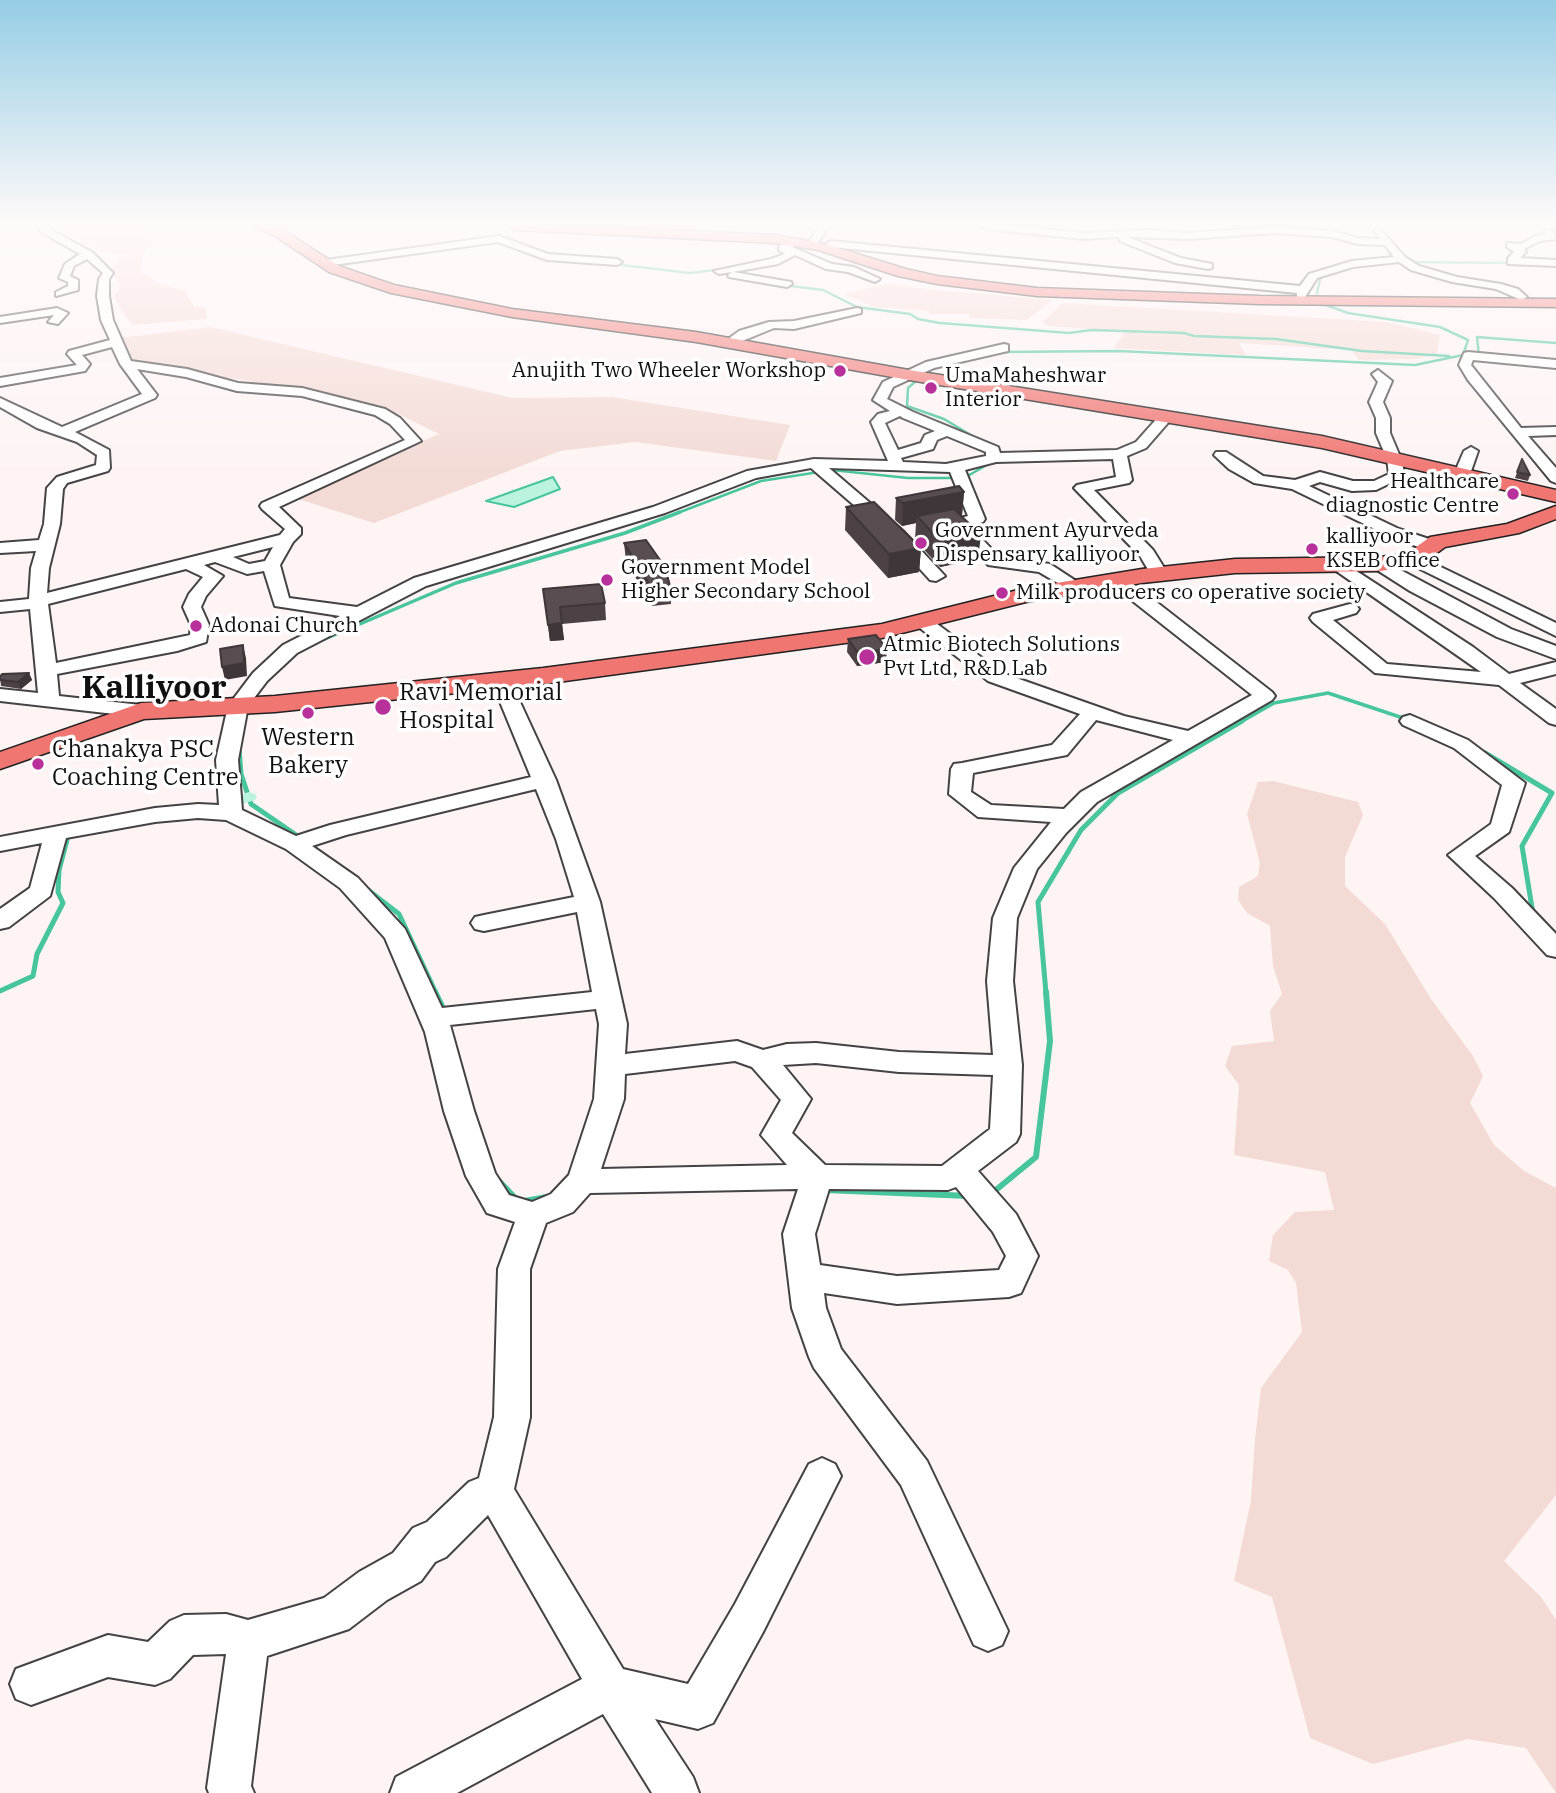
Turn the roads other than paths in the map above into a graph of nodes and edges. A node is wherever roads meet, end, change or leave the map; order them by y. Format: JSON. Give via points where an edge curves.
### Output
{"nodes":[{"id":1,"x":105,"y":310,"type":"edge"},
{"id":2,"x":501,"y":310,"type":"edge"},
{"id":3,"x":857,"y":311,"type":"dead end"},
{"id":4,"x":0,"y":320,"type":"edge"},
{"id":5,"x":54,"y":322,"type":"dead end"},
{"id":6,"x":116,"y":342,"type":"junction"},
{"id":7,"x":730,"y":342,"type":"junction"},
{"id":8,"x":126,"y":364,"type":"junction"},
{"id":9,"x":1556,"y":364,"type":"edge"},
{"id":10,"x":1378,"y":374,"type":"dead end"},
{"id":11,"x":909,"y":376,"type":"junction"},
{"id":12,"x":1474,"y":380,"type":"junction"},
{"id":13,"x":1497,"y":381,"type":"dead end"},
{"id":14,"x":0,"y":382,"type":"edge"},
{"id":15,"x":958,"y":383,"type":"junction"},
{"id":16,"x":0,"y":402,"type":"edge"},
{"id":17,"x":1360,"y":406,"type":"dead end"},
{"id":18,"x":1379,"y":409,"type":"junction"},
{"id":19,"x":901,"y":412,"type":"junction"},
{"id":20,"x":1166,"y":417,"type":"junction"},
{"id":21,"x":62,"y":432,"type":"junction"},
{"id":22,"x":946,"y":432,"type":"junction"},
{"id":23,"x":1517,"y":432,"type":"junction"},
{"id":24,"x":1556,"y":432,"type":"edge"},
{"id":25,"x":1471,"y":451,"type":"dead end"},
{"id":26,"x":1119,"y":454,"type":"junction"},
{"id":27,"x":1221,"y":455,"type":"dead end"},
{"id":28,"x":993,"y":458,"type":"junction"},
{"id":29,"x":1394,"y":459,"type":"junction"},
{"id":30,"x":896,"y":461,"type":"junction"},
{"id":31,"x":821,"y":469,"type":"junction"},
{"id":32,"x":1462,"y":474,"type":"junction"},
{"id":33,"x":958,"y":475,"type":"junction"},
{"id":34,"x":1556,"y":478,"type":"edge"},
{"id":35,"x":1296,"y":485,"type":"junction"},
{"id":36,"x":1556,"y":496,"type":"edge"},
{"id":37,"x":1556,"y":512,"type":"edge"},
{"id":38,"x":958,"y":524,"type":"junction"},
{"id":39,"x":898,"y":535,"type":"junction"},
{"id":40,"x":286,"y":539,"type":"junction"},
{"id":41,"x":46,"y":545,"type":"junction"},
{"id":42,"x":0,"y":548,"type":"edge"},
{"id":43,"x":1423,"y":552,"type":"junction"},
{"id":44,"x":218,"y":557,"type":"junction"},
{"id":45,"x":190,"y":564,"type":"junction"},
{"id":46,"x":1338,"y":564,"type":"junction"},
{"id":47,"x":1380,"y":564,"type":"junction"},
{"id":48,"x":271,"y":565,"type":"junction"},
{"id":49,"x":1159,"y":574,"type":"junction"},
{"id":50,"x":936,"y":576,"type":"dead end"},
{"id":51,"x":1117,"y":580,"type":"junction"},
{"id":52,"x":1073,"y":587,"type":"junction"},
{"id":53,"x":38,"y":603,"type":"junction"},
{"id":54,"x":0,"y":607,"type":"edge"},
{"id":55,"x":1350,"y":609,"type":"dead end"},
{"id":56,"x":359,"y":613,"type":"junction"},
{"id":57,"x":922,"y":621,"type":"junction"},
{"id":58,"x":1556,"y":630,"type":"edge"},
{"id":59,"x":1556,"y":653,"type":"edge"},
{"id":60,"x":1556,"y":668,"type":"edge"},
{"id":61,"x":47,"y":670,"type":"junction"},
{"id":62,"x":500,"y":680,"type":"junction"},
{"id":63,"x":1507,"y":680,"type":"junction"},
{"id":64,"x":0,"y":695,"type":"edge"},
{"id":65,"x":48,"y":701,"type":"junction"},
{"id":66,"x":239,"y":706,"type":"junction"},
{"id":67,"x":141,"y":711,"type":"junction"},
{"id":68,"x":1092,"y":712,"type":"junction"},
{"id":69,"x":1556,"y":719,"type":"edge"},
{"id":70,"x":1410,"y":721,"type":"dead end"},
{"id":71,"x":1190,"y":738,"type":"junction"},
{"id":72,"x":0,"y":761,"type":"edge"},
{"id":73,"x":545,"y":780,"type":"junction"},
{"id":74,"x":231,"y":813,"type":"junction"},
{"id":75,"x":1070,"y":816,"type":"junction"},
{"id":76,"x":56,"y":834,"type":"junction"},
{"id":77,"x":302,"y":841,"type":"junction"},
{"id":78,"x":0,"y":844,"type":"edge"},
{"id":79,"x":588,"y":902,"type":"junction"},
{"id":80,"x":0,"y":921,"type":"edge"},
{"id":81,"x":484,"y":923,"type":"dead end"},
{"id":82,"x":1556,"y":949,"type":"edge"},
{"id":83,"x":606,"y":999,"type":"junction"},
{"id":84,"x":442,"y":1016,"type":"junction"},
{"id":85,"x":762,"y":1060,"type":"junction"},
{"id":86,"x":1008,"y":1065,"type":"junction"},
{"id":87,"x":611,"y":1066,"type":"junction"},
{"id":88,"x":959,"y":1170,"type":"junction"},
{"id":89,"x":815,"y":1185,"type":"junction"},
{"id":90,"x":559,"y":1199,"type":"junction"},
{"id":91,"x":805,"y":1277,"type":"junction"},
{"id":92,"x":822,"y":1476,"type":"dead end"},
{"id":93,"x":495,"y":1492,"type":"junction"},
{"id":94,"x":988,"y":1631,"type":"dead end"},
{"id":95,"x":248,"y":1641,"type":"junction"},
{"id":96,"x":31,"y":1684,"type":"dead end"},
{"id":97,"x":610,"y":1687,"type":"junction"},
{"id":98,"x":232,"y":1793,"type":"edge"},
{"id":99,"x":412,"y":1793,"type":"edge"},
{"id":100,"x":677,"y":1793,"type":"edge"}],
"edges":[{"from":1,"to":6,"type":"street"},
{"from":2,"to":7,"type":"main road"},
{"from":3,"to":7,"type":"street","via":[[794,325],[774,324]]},
{"from":4,"to":5,"type":"street","via":[[62,313]]},
{"from":6,"to":8,"type":"street"},
{"from":6,"to":14,"type":"street","via":[[73,354],[81,368]]},
{"from":7,"to":11,"type":"main road"},
{"from":8,"to":21,"type":"street","via":[[150,395]]},
{"from":8,"to":40,"type":"street","via":[[187,373],[237,387],[329,398],[380,412],[414,441],[268,506],[293,528]]},
{"from":9,"to":12,"type":"street","via":[[1469,349],[1465,365]]},
{"from":10,"to":18,"type":"street","via":[[1385,381],[1376,388]]},
{"from":11,"to":15,"type":"main road"},
{"from":11,"to":15,"type":"street","via":[[948,359],[998,351],[962,362]]},
{"from":11,"to":19,"type":"street","via":[[888,385],[880,400]]},
{"from":12,"to":13,"type":"street"},
{"from":12,"to":23,"type":"street"},
{"from":15,"to":20,"type":"main road"},
{"from":16,"to":21,"type":"street"},
{"from":17,"to":18,"type":"street"},
{"from":18,"to":29,"type":"street"},
{"from":19,"to":22,"type":"street"},
{"from":19,"to":30,"type":"street","via":[[878,422]]},
{"from":20,"to":26,"type":"street","via":[[1141,445]]},
{"from":20,"to":29,"type":"main road","via":[[1322,442]]},
{"from":21,"to":41,"type":"street","via":[[104,453],[103,468],[62,480],[55,488]]},
{"from":22,"to":28,"type":"street","via":[[993,450]]},
{"from":22,"to":30,"type":"street"},
{"from":23,"to":24,"type":"street"},
{"from":23,"to":34,"type":"street"},
{"from":25,"to":32,"type":"street"},
{"from":26,"to":28,"type":"street"},
{"from":26,"to":49,"type":"street","via":[[1124,480],[1082,488],[1147,554]]},
{"from":27,"to":35,"type":"street","via":[[1259,480]]},
{"from":28,"to":33,"type":"street"},
{"from":29,"to":32,"type":"main road"},
{"from":29,"to":35,"type":"street","via":[[1397,476],[1376,485],[1352,486],[1320,478]]},
{"from":30,"to":31,"type":"street"},
{"from":30,"to":33,"type":"street"},
{"from":31,"to":39,"type":"street"},
{"from":31,"to":56,"type":"street","via":[[752,474],[659,510],[419,582]]},
{"from":32,"to":36,"type":"main road"},
{"from":33,"to":38,"type":"street","via":[[976,519]]},
{"from":35,"to":43,"type":"street","via":[[1393,532]]},
{"from":37,"to":43,"type":"main road","via":[[1512,529],[1438,542]]},
{"from":38,"to":39,"type":"street"},
{"from":38,"to":52,"type":"street","via":[[994,561],[1044,568]]},
{"from":39,"to":50,"type":"street"},
{"from":40,"to":44,"type":"street"},
{"from":40,"to":48,"type":"street"},
{"from":41,"to":42,"type":"street"},
{"from":41,"to":53,"type":"street"},
{"from":43,"to":47,"type":"main road"},
{"from":43,"to":58,"type":"street"},
{"from":44,"to":45,"type":"street"},
{"from":44,"to":48,"type":"street","via":[[247,569]]},
{"from":45,"to":53,"type":"street"},
{"from":45,"to":61,"type":"street","via":[[215,576],[192,607],[200,625],[199,638]]},
{"from":46,"to":47,"type":"main road"},
{"from":46,"to":49,"type":"main road","via":[[1236,566]]},
{"from":46,"to":63,"type":"street"},
{"from":47,"to":59,"type":"street","via":[[1504,633]]},
{"from":48,"to":56,"type":"street","via":[[281,602]]},
{"from":49,"to":51,"type":"main road"},
{"from":51,"to":52,"type":"main road"},
{"from":51,"to":71,"type":"street","via":[[1265,696]]},
{"from":52,"to":57,"type":"main road"},
{"from":53,"to":54,"type":"street"},
{"from":53,"to":61,"type":"street"},
{"from":55,"to":63,"type":"street","via":[[1319,618],[1382,669]]},
{"from":56,"to":66,"type":"street","via":[[290,649],[260,677]]},
{"from":57,"to":62,"type":"main road","via":[[882,631]]},
{"from":57,"to":68,"type":"street","via":[[995,677]]},
{"from":60,"to":63,"type":"street"},
{"from":61,"to":65,"type":"street"},
{"from":62,"to":66,"type":"main road"},
{"from":62,"to":73,"type":"street"},
{"from":63,"to":69,"type":"street"},
{"from":64,"to":65,"type":"street"},
{"from":65,"to":67,"type":"street"},
{"from":66,"to":67,"type":"main road"},
{"from":66,"to":74,"type":"street","via":[[227,760]]},
{"from":67,"to":72,"type":"main road"},
{"from":68,"to":71,"type":"street"},
{"from":68,"to":75,"type":"street","via":[[1059,750],[962,769],[960,794],[986,812]]},
{"from":70,"to":82,"type":"street","via":[[1461,744],[1514,783],[1501,827],[1460,855]]},
{"from":71,"to":75,"type":"street","via":[[1089,797]]},
{"from":73,"to":77,"type":"street"},
{"from":73,"to":79,"type":"street"},
{"from":74,"to":76,"type":"street","via":[[155,815]]},
{"from":74,"to":77,"type":"street"},
{"from":75,"to":86,"type":"street","via":[[1026,868],[1005,918],[1000,981]]},
{"from":76,"to":78,"type":"street"},
{"from":76,"to":80,"type":"street","via":[[41,891]]},
{"from":77,"to":84,"type":"street","via":[[349,883],[396,935]]},
{"from":79,"to":81,"type":"street"},
{"from":79,"to":83,"type":"street"},
{"from":83,"to":84,"type":"street"},
{"from":83,"to":87,"type":"street","via":[[612,1024]]},
{"from":84,"to":90,"type":"street","via":[[439,1032],[481,1176],[499,1204]]},
{"from":85,"to":86,"type":"street","via":[[816,1053],[899,1062]]},
{"from":85,"to":87,"type":"street","via":[[737,1051]]},
{"from":85,"to":89,"type":"street","via":[[796,1099],[776,1135]]},
{"from":86,"to":88,"type":"street","via":[[1005,1135]]},
{"from":87,"to":90,"type":"street","via":[[609,1099]]},
{"from":88,"to":89,"type":"street","via":[[948,1178]]},
{"from":88,"to":91,"type":"street","via":[[1005,1223],[1022,1256],[1009,1283],[897,1290]]},
{"from":89,"to":90,"type":"street"},
{"from":89,"to":91,"type":"street","via":[[799,1234]]},
{"from":90,"to":93,"type":"street","via":[[514,1269],[512,1417]]},
{"from":91,"to":94,"type":"street","via":[[809,1308],[826,1357],[914,1472]]},
{"from":92,"to":97,"type":"street","via":[[698,1708]]},
{"from":93,"to":95,"type":"street","via":[[482,1495],[432,1544],[427,1541],[407,1567],[335,1615]]},
{"from":93,"to":97,"type":"street"},
{"from":95,"to":96,"type":"street","via":[[226,1634],[184,1634],[155,1664],[108,1656]]},
{"from":95,"to":98,"type":"street","via":[[229,1788]]},
{"from":97,"to":99,"type":"street"},
{"from":97,"to":100,"type":"street"}]}
